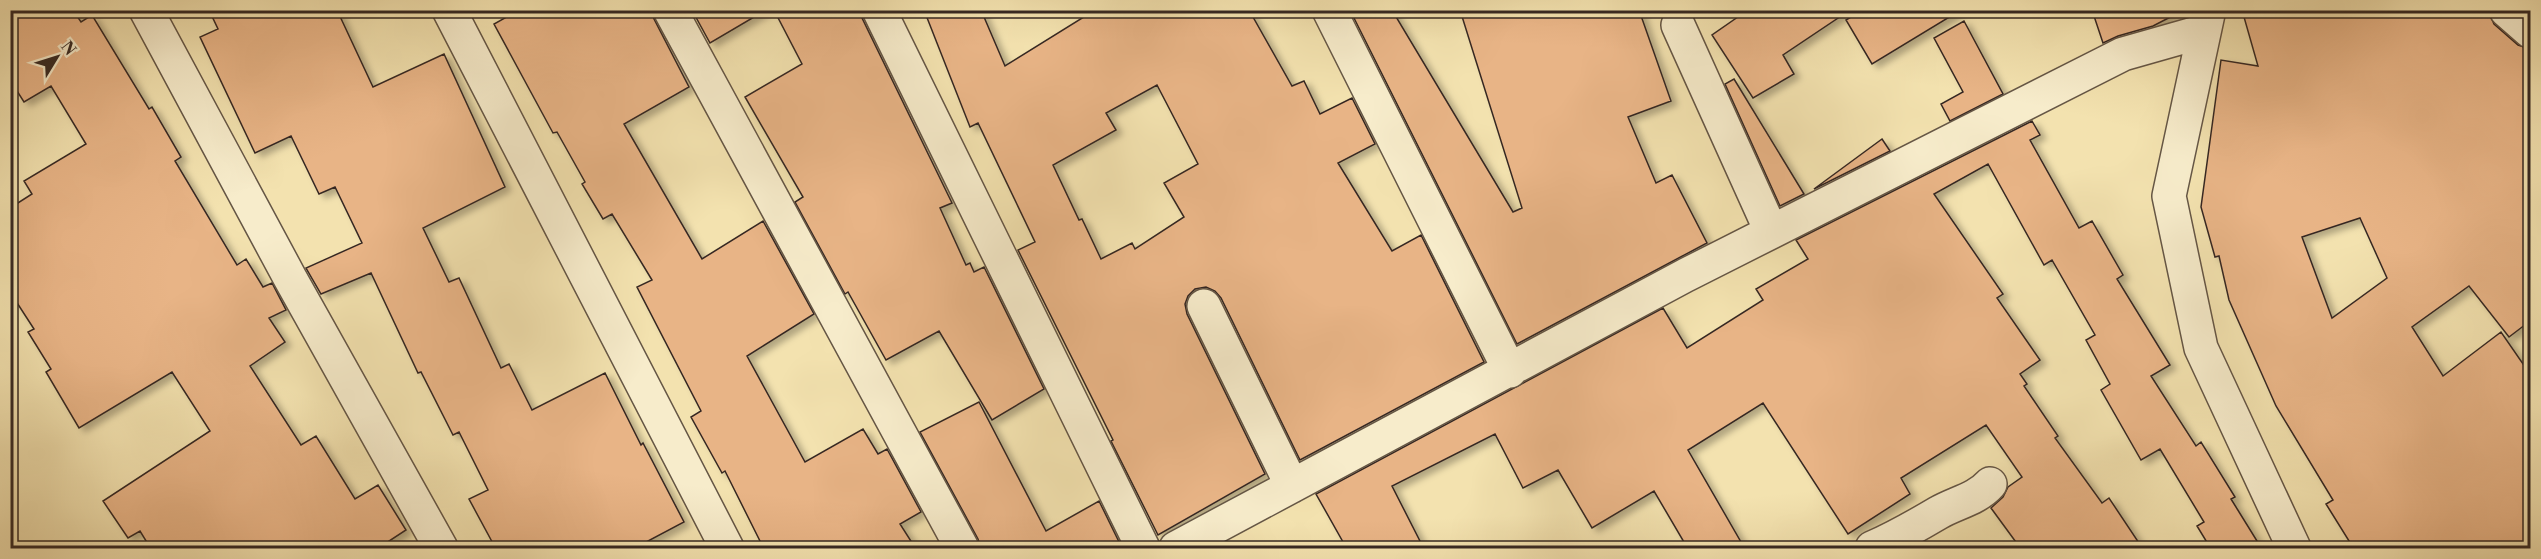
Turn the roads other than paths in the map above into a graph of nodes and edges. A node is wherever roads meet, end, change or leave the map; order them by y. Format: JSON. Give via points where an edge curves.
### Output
{"nodes":[{"id":1,"x":146,"y":10,"type":"edge"},
{"id":2,"x":449,"y":10,"type":"edge"},
{"id":3,"x":670,"y":10,"type":"edge"},
{"id":4,"x":879,"y":10,"type":"edge"},
{"id":5,"x":1329,"y":10,"type":"edge"},
{"id":6,"x":2506,"y":10,"type":"edge"},
{"id":7,"x":2207,"y":21,"type":"edge"},
{"id":8,"x":1678,"y":25,"type":"dead end"},
{"id":9,"x":2530,"y":32,"type":"edge"},
{"id":10,"x":1771,"y":231,"type":"junction"},
{"id":11,"x":1204,"y":306,"type":"dead end"},
{"id":12,"x":1510,"y":371,"type":"junction"},
{"id":13,"x":1990,"y":484,"type":"dead end"},
{"id":14,"x":1292,"y":486,"type":"junction"},
{"id":15,"x":441,"y":549,"type":"edge"},
{"id":16,"x":727,"y":549,"type":"edge"},
{"id":17,"x":962,"y":549,"type":"edge"},
{"id":18,"x":1143,"y":549,"type":"edge"},
{"id":19,"x":1176,"y":549,"type":"edge"},
{"id":20,"x":1872,"y":549,"type":"edge"},
{"id":21,"x":2294,"y":549,"type":"edge"}],
"edges":[{"from":1,"to":15,"type":"street"},
{"from":2,"to":16,"type":"street"},
{"from":3,"to":17,"type":"street"},
{"from":4,"to":18,"type":"street"},
{"from":5,"to":12,"type":"street"},
{"from":6,"to":9,"type":"street"},
{"from":7,"to":10,"type":"street","via":[[2123,54]]},
{"from":7,"to":21,"type":"street","via":[[2169,196],[2201,348]]},
{"from":8,"to":10,"type":"street"},
{"from":10,"to":12,"type":"street"},
{"from":11,"to":14,"type":"street"},
{"from":12,"to":14,"type":"street"},
{"from":13,"to":20,"type":"street","via":[[1983,492]]},
{"from":14,"to":19,"type":"street"}]}
